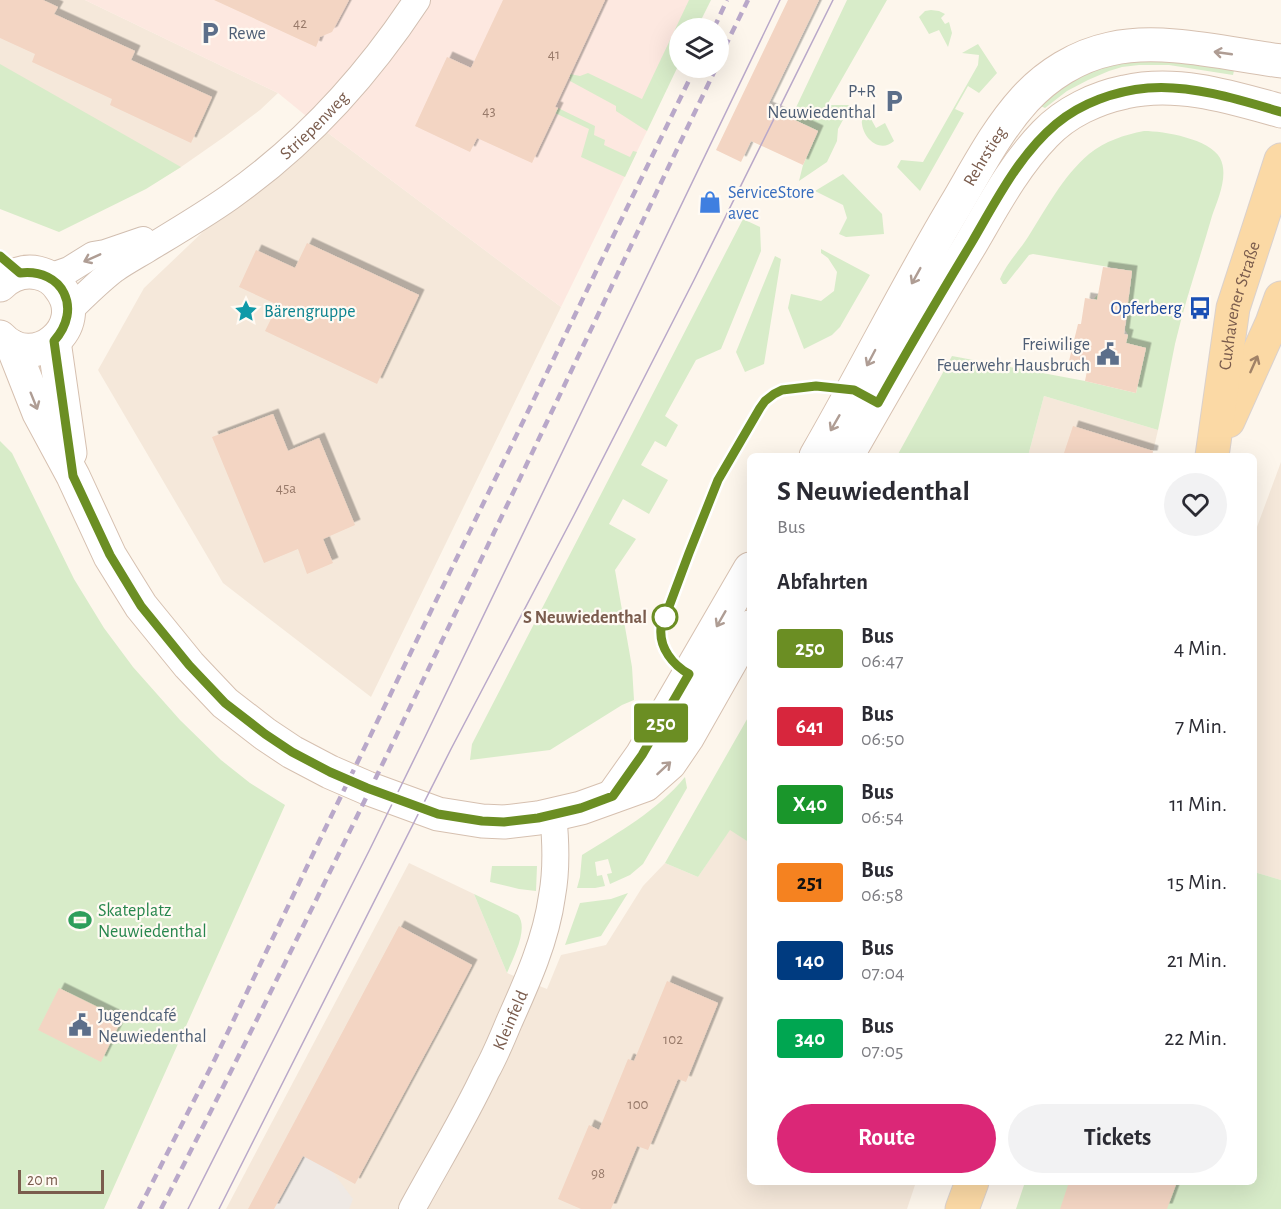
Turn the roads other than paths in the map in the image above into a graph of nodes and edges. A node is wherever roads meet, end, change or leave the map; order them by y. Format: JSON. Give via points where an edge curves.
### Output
{"nodes":[{"id":1,"x":417,"y":0,"type":"edge"},
{"id":2,"x":1281,"y":61,"type":"edge"},
{"id":3,"x":1281,"y":111,"type":"edge"},
{"id":4,"x":1281,"y":160,"type":"edge"},
{"id":5,"x":186,"y":225,"type":"junction"},
{"id":6,"x":17,"y":273,"type":"edge"},
{"id":7,"x":1281,"y":298,"type":"edge"},
{"id":8,"x":68,"y":312,"type":"junction"},
{"id":9,"x":54,"y":341,"type":"junction"},
{"id":10,"x":6,"y":342,"type":"edge"},
{"id":11,"x":818,"y":453,"type":"edge"},
{"id":12,"x":849,"y":453,"type":"edge"},
{"id":13,"x":1212,"y":453,"type":"edge"},
{"id":14,"x":1213,"y":453,"type":"edge"},
{"id":15,"x":73,"y":476,"type":"junction"},
{"id":16,"x":747,"y":574,"type":"edge"},
{"id":17,"x":747,"y":632,"type":"edge"},
{"id":18,"x":613,"y":796,"type":"junction"},
{"id":19,"x":553,"y":814,"type":"junction"},
{"id":20,"x":971,"y":1185,"type":"edge"},
{"id":21,"x":412,"y":1209,"type":"edge"},
{"id":22,"x":963,"y":1209,"type":"edge"}],
"edges":[{"from":1,"to":5,"type":"street","name":"Striepenweg","via":[[349,89],[310,131],[276,162]]},
{"from":2,"to":11,"type":"street","name":"Rehrstieg","one_way":true,"via":[[1176,46],[1130,45],[1089,56],[1043,82],[1000,131]]},
{"from":3,"to":12,"type":"street","name":"Rehrstieg","via":[[1216,94],[1147,88],[1104,98],[1057,123],[1010,179]]},
{"from":4,"to":13,"type":"main road","name":"Cuxhavener Straße","via":[[1233,308]]},
{"from":5,"to":6,"type":"street","name":"Striepenweg","one_way":true,"via":[[93,255],[69,270]]},
{"from":5,"to":8,"type":"street","name":"Striepenweg","via":[[114,270]]},
{"from":6,"to":8,"type":"street","via":[[57,283]]},
{"from":14,"to":7,"type":"main road","name":"Cuxhavener Straße","one_way":true},
{"from":8,"to":9,"type":"street","via":[[67,323]]},
{"from":9,"to":10,"type":"street","via":[[34,350],[23,350]]},
{"from":9,"to":15,"type":"street"},
{"from":10,"to":15,"type":"street","one_way":true},
{"from":15,"to":19,"type":"street","via":[[110,555],[141,606],[225,703],[265,734],[330,772],[438,814],[504,822]]},
{"from":16,"to":18,"type":"street","one_way":true,"via":[[642,755]]},
{"from":18,"to":17,"type":"street","one_way":true,"via":[[645,784],[670,763]]},
{"from":18,"to":19,"type":"street"},
{"from":19,"to":21,"type":"street","name":"Kleinfeld","via":[[556,868],[544,934],[486,1073]]},
{"from":20,"to":22,"type":"main road"}]}
